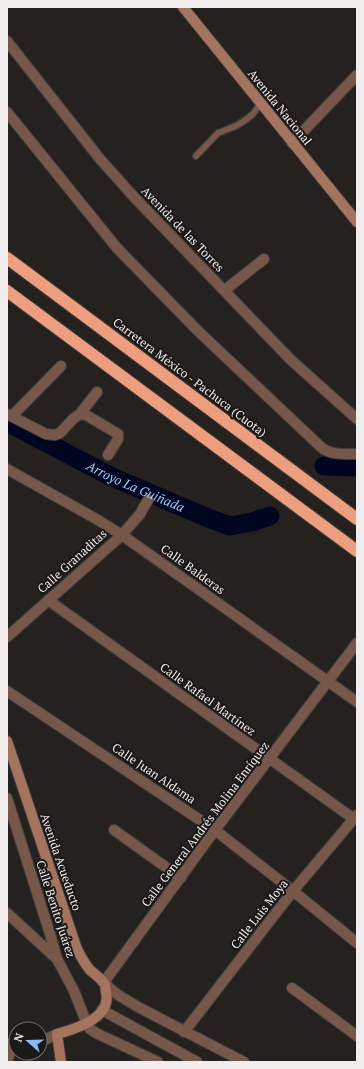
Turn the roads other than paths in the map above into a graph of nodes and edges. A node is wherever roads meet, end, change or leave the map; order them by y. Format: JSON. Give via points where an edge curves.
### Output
{"nodes":[{"id":1,"x":183,"y":7,"type":"edge"},
{"id":2,"x":7,"y":43,"type":"edge"},
{"id":3,"x":357,"y":75,"type":"edge"},
{"id":4,"x":260,"y":104,"type":"junction"},
{"id":5,"x":7,"y":112,"type":"edge"},
{"id":6,"x":292,"y":143,"type":"junction"},
{"id":7,"x":196,"y":156,"type":"dead end"},
{"id":8,"x":357,"y":222,"type":"edge"},
{"id":9,"x":7,"y":258,"type":"edge"},
{"id":10,"x":264,"y":258,"type":"dead end"},
{"id":11,"x":225,"y":290,"type":"junction"},
{"id":12,"x":7,"y":291,"type":"edge"},
{"id":13,"x":61,"y":366,"type":"dead end"},
{"id":14,"x":97,"y":392,"type":"dead end"},
{"id":15,"x":80,"y":414,"type":"junction"},
{"id":16,"x":10,"y":415,"type":"edge"},
{"id":17,"x":357,"y":419,"type":"edge"},
{"id":18,"x":357,"y":454,"type":"edge"},
{"id":19,"x":108,"y":455,"type":"dead end"},
{"id":20,"x":7,"y":469,"type":"edge"},
{"id":21,"x":148,"y":500,"type":"dead end"},
{"id":22,"x":357,"y":519,"type":"edge"},
{"id":23,"x":122,"y":535,"type":"junction"},
{"id":24,"x":357,"y":551,"type":"edge"},
{"id":25,"x":48,"y":600,"type":"junction"},
{"id":26,"x":7,"y":637,"type":"edge"},
{"id":27,"x":357,"y":643,"type":"edge"},
{"id":28,"x":328,"y":682,"type":"junction"},
{"id":29,"x":7,"y":690,"type":"edge"},
{"id":30,"x":357,"y":702,"type":"edge"},
{"id":31,"x":7,"y":741,"type":"edge"},
{"id":32,"x":269,"y":759,"type":"junction"},
{"id":33,"x":7,"y":798,"type":"edge"},
{"id":34,"x":355,"y":817,"type":"edge"},
{"id":35,"x":114,"y":830,"type":"dead end"},
{"id":36,"x":215,"y":830,"type":"junction"},
{"id":37,"x":181,"y":878,"type":"junction"},
{"id":38,"x":294,"y":891,"type":"junction"},
{"id":39,"x":7,"y":913,"type":"edge"},
{"id":40,"x":357,"y":943,"type":"edge"},
{"id":41,"x":56,"y":959,"type":"junction"},
{"id":42,"x":105,"y":984,"type":"junction"},
{"id":43,"x":292,"y":988,"type":"dead end"},
{"id":44,"x":102,"y":1010,"type":"junction"},
{"id":45,"x":87,"y":1024,"type":"junction"},
{"id":46,"x":184,"y":1032,"type":"junction"},
{"id":47,"x":57,"y":1034,"type":"junction"},
{"id":48,"x":357,"y":1036,"type":"edge"},
{"id":49,"x":48,"y":1038,"type":"edge"},
{"id":50,"x":152,"y":1061,"type":"edge"},
{"id":51,"x":61,"y":1062,"type":"edge"},
{"id":52,"x":197,"y":1062,"type":"edge"},
{"id":53,"x":244,"y":1062,"type":"edge"}],
"edges":[{"from":1,"to":4,"type":"main road","name":"Avenida Nacional"},
{"from":2,"to":11,"type":"street","name":"Avenida de las Torres","via":[[117,179]]},
{"from":3,"to":6,"type":"street"},
{"from":4,"to":6,"type":"main road","name":"Avenida Nacional"},
{"from":4,"to":7,"type":"lane","via":[[244,121],[218,133]]},
{"from":5,"to":18,"type":"street","via":[[117,248],[198,331],[325,451]]},
{"from":6,"to":8,"type":"main road","name":"Avenida Nacional"},
{"from":9,"to":22,"type":"highway","name":"Carretera México - Pachuca (Cuota)"},
{"from":10,"to":11,"type":"street"},
{"from":11,"to":17,"type":"street","name":"Avenida de las Torres","via":[[291,360]]},
{"from":12,"to":24,"type":"highway"},
{"from":13,"to":16,"type":"street"},
{"from":14,"to":15,"type":"street"},
{"from":15,"to":16,"type":"street","via":[[55,435],[46,434]]},
{"from":15,"to":19,"type":"street","via":[[116,433],[118,439]]},
{"from":20,"to":23,"type":"street","name":"Calle Balderas"},
{"from":21,"to":23,"type":"street","name":"Calle Granaditas"},
{"from":23,"to":25,"type":"street","name":"Calle Granaditas"},
{"from":23,"to":28,"type":"street","name":"Calle Balderas"},
{"from":25,"to":26,"type":"street","name":"Calle Granaditas"},
{"from":25,"to":32,"type":"street","name":"Calle Rafael Martínez"},
{"from":27,"to":28,"type":"street","name":"Calle General Andrés Molina Enríquez"},
{"from":28,"to":30,"type":"street","name":"Calle Balderas"},
{"from":28,"to":32,"type":"street","name":"Calle General Andrés Molina Enríquez"},
{"from":29,"to":36,"type":"street","name":"Calle Juan Aldama"},
{"from":31,"to":42,"type":"main road","name":"Avenida Acueducto","via":[[77,949],[82,960]]},
{"from":32,"to":34,"type":"street","name":"Calle Rafael Martínez"},
{"from":32,"to":36,"type":"street","name":"Calle General Andrés Molina Enríquez"},
{"from":33,"to":41,"type":"street","name":"Calle Benito Juárez"},
{"from":34,"to":38,"type":"street","name":"Calle Luis Moya"},
{"from":35,"to":37,"type":"street"},
{"from":36,"to":37,"type":"street","name":"Calle General Andrés Molina Enríquez"},
{"from":36,"to":38,"type":"street","name":"Calle Juan Aldama"},
{"from":37,"to":42,"type":"street","name":"Calle General Andrés Molina Enríquez","via":[[109,973]]},
{"from":38,"to":40,"type":"street","name":"Calle Juan Aldama"},
{"from":38,"to":46,"type":"street","name":"Calle Luis Moya"},
{"from":39,"to":41,"type":"street"},
{"from":41,"to":45,"type":"street","name":"Calle Benito Juárez","via":[[74,990]]},
{"from":42,"to":44,"type":"main road","name":"Calle General Andrés Molina Enríquez","via":[[107,1000]]},
{"from":42,"to":46,"type":"street","via":[[128,1001]]},
{"from":43,"to":48,"type":"street"},
{"from":44,"to":45,"type":"main road"},
{"from":44,"to":52,"type":"street"},
{"from":45,"to":47,"type":"main road"},
{"from":45,"to":50,"type":"street","via":[[98,1034]]},
{"from":46,"to":53,"type":"street"},
{"from":47,"to":49,"type":"street"},
{"from":47,"to":51,"type":"main road"}]}
